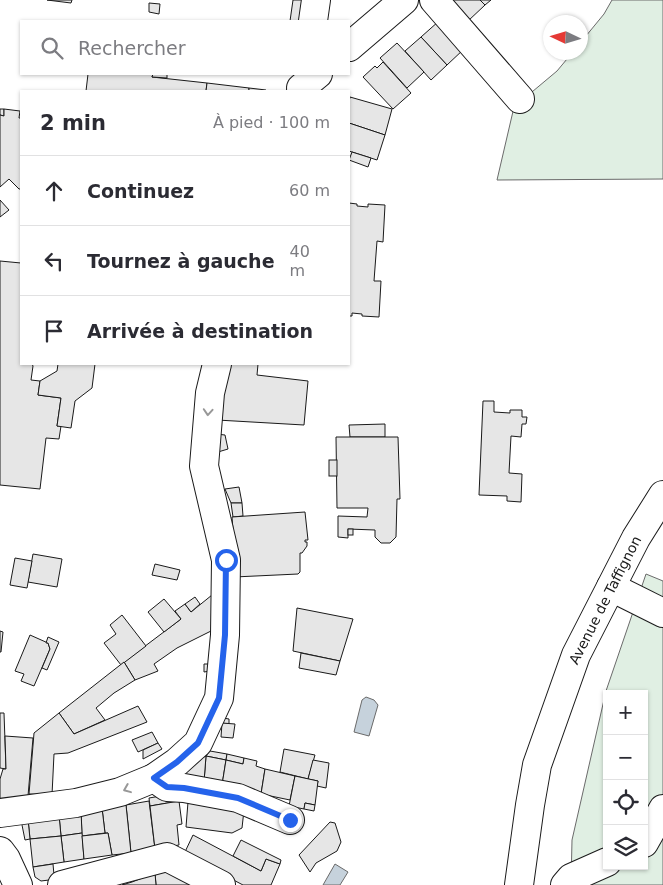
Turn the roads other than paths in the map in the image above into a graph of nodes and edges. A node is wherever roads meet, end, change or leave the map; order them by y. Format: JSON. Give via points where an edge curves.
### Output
{"nodes":[{"id":1,"x":316,"y":0,"type":"edge"},
{"id":2,"x":403,"y":0,"type":"edge"},
{"id":3,"x":434,"y":0,"type":"edge"},
{"id":4,"x":312,"y":20,"type":"edge"},
{"id":5,"x":350,"y":46,"type":"edge"},
{"id":6,"x":520,"y":99,"type":"dead end"},
{"id":7,"x":217,"y":365,"type":"edge"},
{"id":8,"x":663,"y":495,"type":"edge"},
{"id":9,"x":611,"y":587,"type":"junction"},
{"id":10,"x":663,"y":613,"type":"edge"},
{"id":11,"x":154,"y":778,"type":"junction"},
{"id":12,"x":663,"y":809,"type":"edge"},
{"id":13,"x":0,"y":813,"type":"edge"},
{"id":14,"x":290,"y":820,"type":"dead end"},
{"id":15,"x":663,"y":836,"type":"edge"},
{"id":16,"x":648,"y":837,"type":"edge"},
{"id":17,"x":648,"y":842,"type":"edge"},
{"id":18,"x":0,"y":851,"type":"edge"},
{"id":19,"x":603,"y":864,"type":"edge"},
{"id":20,"x":18,"y":885,"type":"edge"},
{"id":21,"x":62,"y":885,"type":"edge"},
{"id":22,"x":221,"y":885,"type":"edge"},
{"id":23,"x":520,"y":885,"type":"edge"},
{"id":24,"x":565,"y":885,"type":"edge"}],
"edges":[{"from":1,"to":4,"type":"street"},
{"from":2,"to":5,"type":"street"},
{"from":3,"to":6,"type":"street"},
{"from":7,"to":11,"type":"street","one_way":true,"via":[[210,392],[204,466],[226,560],[225,635],[219,698],[198,743]]},
{"from":8,"to":9,"type":"street","name":"Avenue de Taffignon"},
{"from":9,"to":10,"type":"street"},
{"from":9,"to":23,"type":"street","name":"Avenue de Taffignon","via":[[576,655],[537,765]]},
{"from":11,"to":13,"type":"street","one_way":true,"via":[[120,792],[76,803]]},
{"from":11,"to":14,"type":"street","via":[[167,787],[238,798]]},
{"from":12,"to":16,"type":"street"},
{"from":15,"to":17,"type":"street"},
{"from":18,"to":20,"type":"street"},
{"from":19,"to":24,"type":"street","via":[[571,878]]},
{"from":21,"to":22,"type":"street","via":[[168,857]]}]}
